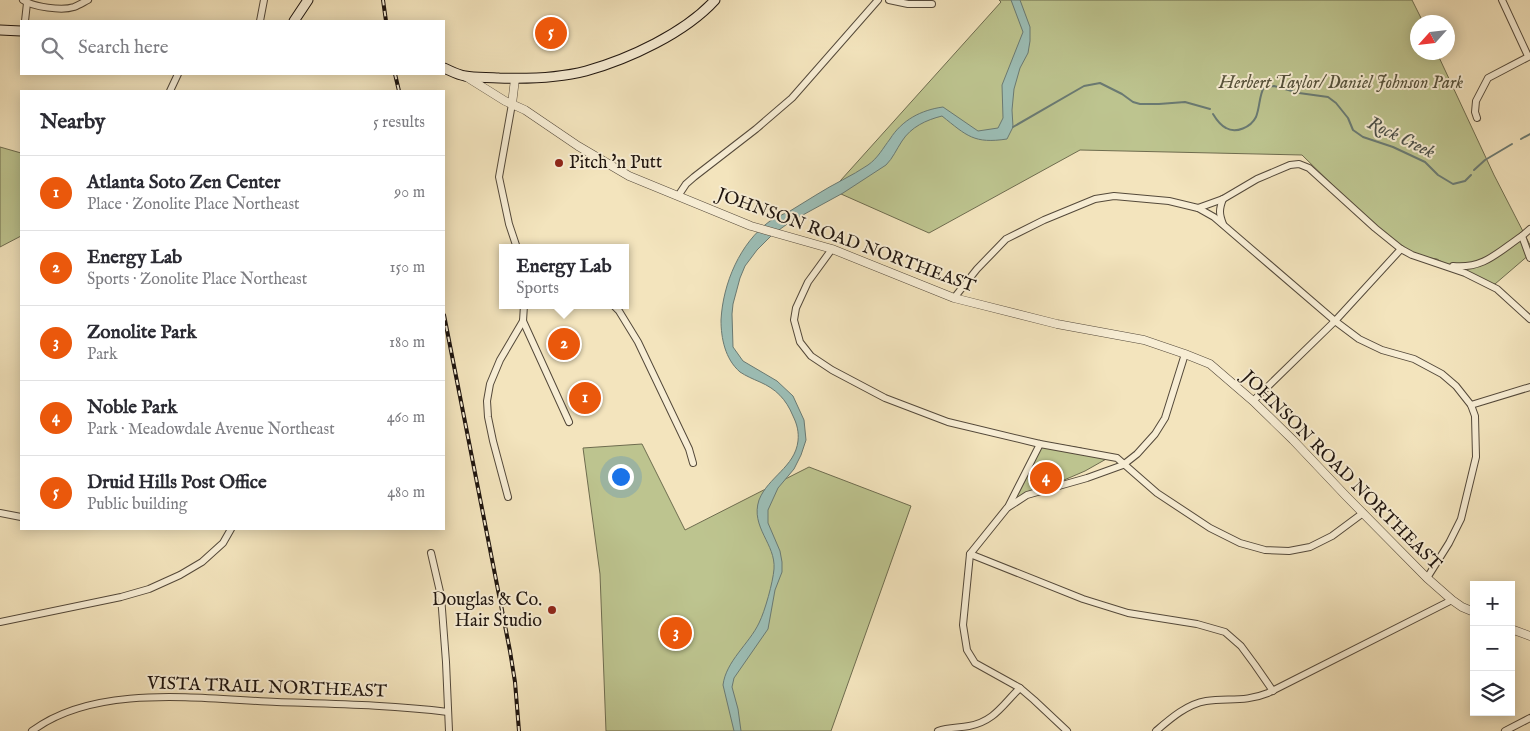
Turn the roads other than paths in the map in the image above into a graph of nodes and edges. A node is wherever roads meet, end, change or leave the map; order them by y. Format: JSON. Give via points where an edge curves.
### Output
{"nodes":[{"id":1,"x":88,"y":0,"type":"edge"},
{"id":2,"x":264,"y":0,"type":"edge"},
{"id":3,"x":308,"y":0,"type":"edge"},
{"id":4,"x":715,"y":0,"type":"edge"},
{"id":5,"x":878,"y":0,"type":"edge"},
{"id":6,"x":889,"y":0,"type":"edge"},
{"id":7,"x":1502,"y":0,"type":"edge"},
{"id":8,"x":25,"y":1,"type":"edge"},
{"id":9,"x":932,"y":4,"type":"dead end"},
{"id":10,"x":25,"y":20,"type":"edge"},
{"id":11,"x":260,"y":20,"type":"edge"},
{"id":12,"x":295,"y":20,"type":"edge"},
{"id":13,"x":0,"y":30,"type":"edge"},
{"id":14,"x":20,"y":31,"type":"edge"},
{"id":15,"x":1529,"y":56,"type":"edge"},
{"id":16,"x":445,"y":68,"type":"edge"},
{"id":17,"x":178,"y":75,"type":"edge"},
{"id":18,"x":464,"y":76,"type":"junction"},
{"id":19,"x":515,"y":78,"type":"junction"},
{"id":20,"x":170,"y":90,"type":"edge"},
{"id":21,"x":512,"y":104,"type":"junction"},
{"id":22,"x":1477,"y":118,"type":"dead end"},
{"id":23,"x":678,"y":196,"type":"junction"},
{"id":24,"x":1222,"y":199,"type":"junction"},
{"id":25,"x":1198,"y":208,"type":"junction"},
{"id":26,"x":1224,"y":225,"type":"junction"},
{"id":27,"x":1530,"y":229,"type":"edge"},
{"id":28,"x":1522,"y":236,"type":"junction"},
{"id":29,"x":516,"y":244,"type":"edge"},
{"id":30,"x":832,"y":249,"type":"junction"},
{"id":31,"x":1401,"y":249,"type":"junction"},
{"id":32,"x":1530,"y":258,"type":"edge"},
{"id":33,"x":1446,"y":266,"type":"junction"},
{"id":34,"x":954,"y":298,"type":"junction"},
{"id":35,"x":524,"y":309,"type":"edge"},
{"id":36,"x":617,"y":309,"type":"edge"},
{"id":37,"x":1530,"y":319,"type":"edge"},
{"id":38,"x":523,"y":321,"type":"junction"},
{"id":39,"x":1335,"y":321,"type":"junction"},
{"id":40,"x":1185,"y":354,"type":"junction"},
{"id":41,"x":1530,"y":387,"type":"edge"},
{"id":42,"x":1253,"y":401,"type":"junction"},
{"id":43,"x":1471,"y":405,"type":"junction"},
{"id":44,"x":568,"y":422,"type":"dead end"},
{"id":45,"x":1040,"y":444,"type":"junction"},
{"id":46,"x":694,"y":463,"type":"dead end"},
{"id":47,"x":1123,"y":465,"type":"junction"},
{"id":48,"x":508,"y":497,"type":"dead end"},
{"id":49,"x":1007,"y":508,"type":"junction"},
{"id":50,"x":0,"y":513,"type":"edge"},
{"id":51,"x":1363,"y":513,"type":"junction"},
{"id":52,"x":20,"y":517,"type":"edge"},
{"id":53,"x":230,"y":530,"type":"edge"},
{"id":54,"x":431,"y":553,"type":"dead end"},
{"id":55,"x":970,"y":554,"type":"junction"},
{"id":56,"x":1427,"y":578,"type":"junction"},
{"id":57,"x":1452,"y":600,"type":"junction"},
{"id":58,"x":1470,"y":610,"type":"edge"},
{"id":59,"x":0,"y":622,"type":"edge"},
{"id":60,"x":1515,"y":630,"type":"edge"},
{"id":61,"x":1530,"y":636,"type":"edge"},
{"id":62,"x":1020,"y":688,"type":"junction"},
{"id":63,"x":1273,"y":691,"type":"junction"},
{"id":64,"x":448,"y":712,"type":"junction"},
{"id":65,"x":1530,"y":718,"type":"edge"},
{"id":66,"x":32,"y":731,"type":"edge"},
{"id":67,"x":449,"y":731,"type":"edge"},
{"id":68,"x":938,"y":731,"type":"edge"},
{"id":69,"x":1067,"y":731,"type":"edge"},
{"id":70,"x":1156,"y":731,"type":"edge"},
{"id":71,"x":1505,"y":731,"type":"edge"}],
"edges":[{"from":1,"to":8,"type":"street","via":[[73,8]]},
{"from":2,"to":11,"type":"street"},
{"from":3,"to":12,"type":"main road"},
{"from":4,"to":19,"type":"main road","via":[[681,28],[652,46],[610,63],[576,73]]},
{"from":5,"to":23,"type":"street","via":[[792,98],[694,176]]},
{"from":6,"to":9,"type":"street"},
{"from":7,"to":15,"type":"street"},
{"from":8,"to":10,"type":"street"},
{"from":13,"to":14,"type":"main road"},
{"from":15,"to":22,"type":"street","via":[[1488,78],[1476,101]]},
{"from":16,"to":18,"type":"main road"},
{"from":17,"to":20,"type":"street"},
{"from":18,"to":19,"type":"main road"},
{"from":18,"to":21,"type":"street","name":"JOHNSON ROAD NORTHEAST"},
{"from":19,"to":21,"type":"street"},
{"from":21,"to":23,"type":"street","name":"JOHNSON ROAD NORTHEAST","via":[[606,164]]},
{"from":21,"to":29,"type":"street","via":[[499,177]]},
{"from":23,"to":30,"type":"street","name":"JOHNSON ROAD NORTHEAST","via":[[751,226]]},
{"from":24,"to":25,"type":"street"},
{"from":24,"to":26,"type":"street","via":[[1219,215]]},
{"from":24,"to":31,"type":"street","via":[[1271,172],[1299,164],[1309,168]]},
{"from":25,"to":26,"type":"street"},
{"from":25,"to":34,"type":"street","via":[[1169,201],[1114,196],[1096,199],[1006,239]]},
{"from":26,"to":39,"type":"street"},
{"from":27,"to":28,"type":"street"},
{"from":28,"to":32,"type":"street"},
{"from":28,"to":33,"type":"street","via":[[1475,266]]},
{"from":30,"to":34,"type":"street","name":"JOHNSON ROAD NORTHEAST"},
{"from":30,"to":45,"type":"street","via":[[808,282],[796,308],[794,320],[800,342],[811,356],[893,401],[948,422]]},
{"from":31,"to":33,"type":"street"},
{"from":31,"to":39,"type":"street"},
{"from":33,"to":37,"type":"street","via":[[1497,289]]},
{"from":34,"to":40,"type":"street","name":"JOHNSON ROAD NORTHEAST","via":[[1057,324],[1144,340]]},
{"from":35,"to":38,"type":"street"},
{"from":36,"to":46,"type":"street","via":[[638,342]]},
{"from":38,"to":44,"type":"street"},
{"from":38,"to":48,"type":"street","via":[[500,360],[487,401],[493,441]]},
{"from":39,"to":42,"type":"street"},
{"from":39,"to":43,"type":"street","via":[[1359,339],[1414,359],[1442,374]]},
{"from":40,"to":42,"type":"street","name":"JOHNSON ROAD NORTHEAST","via":[[1210,364]]},
{"from":40,"to":47,"type":"street","via":[[1165,418],[1143,448]]},
{"from":41,"to":43,"type":"street"},
{"from":42,"to":51,"type":"street","name":"JOHNSON ROAD NORTHEAST"},
{"from":43,"to":56,"type":"street","via":[[1475,416],[1476,457],[1461,519]]},
{"from":45,"to":47,"type":"street","via":[[1116,458]]},
{"from":45,"to":49,"type":"street"},
{"from":47,"to":49,"type":"street","via":[[1028,495]]},
{"from":47,"to":51,"type":"street","via":[[1157,493],[1210,528],[1240,543],[1265,550],[1289,551],[1310,547],[1332,536]]},
{"from":49,"to":55,"type":"street"},
{"from":50,"to":52,"type":"street"},
{"from":51,"to":56,"type":"street","name":"JOHNSON ROAD NORTHEAST"},
{"from":53,"to":59,"type":"street","via":[[223,543],[202,562],[150,589],[121,598]]},
{"from":54,"to":64,"type":"street","via":[[441,596]]},
{"from":55,"to":62,"type":"street","via":[[963,625],[967,650],[976,663]]},
{"from":55,"to":63,"type":"street","via":[[1110,608],[1225,632],[1256,664]]},
{"from":56,"to":57,"type":"street","name":"JOHNSON ROAD NORTHEAST"},
{"from":57,"to":58,"type":"street","name":"JOHNSON ROAD NORTHEAST"},
{"from":57,"to":63,"type":"street"},
{"from":60,"to":61,"type":"street"},
{"from":62,"to":68,"type":"street","via":[[998,713],[987,719]]},
{"from":62,"to":69,"type":"street"},
{"from":63,"to":70,"type":"street","via":[[1255,698],[1205,701],[1178,714]]},
{"from":64,"to":66,"type":"street","name":"VISTA TRAIL NORTHEAST","via":[[176,696],[84,706]]},
{"from":64,"to":67,"type":"street"},
{"from":65,"to":71,"type":"street"}]}
